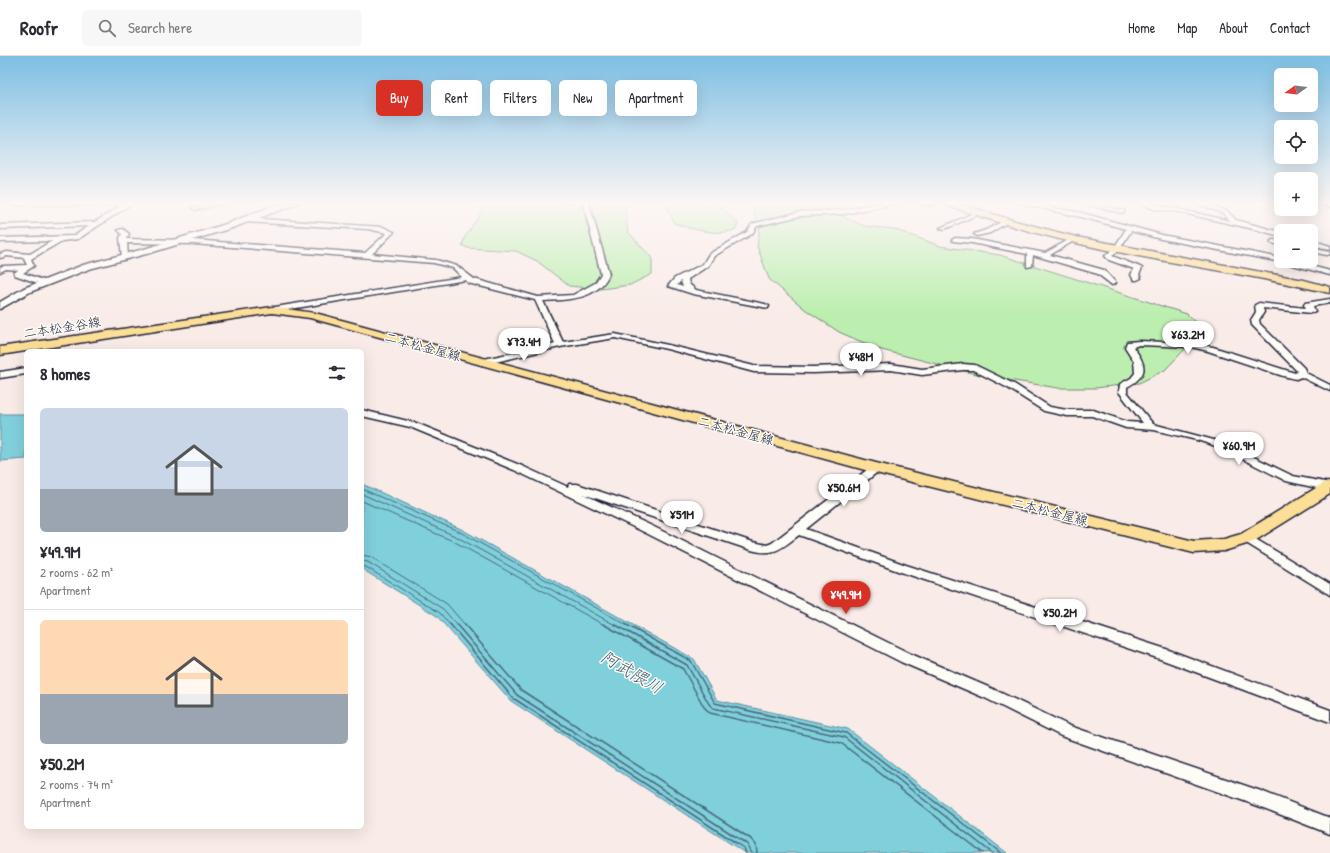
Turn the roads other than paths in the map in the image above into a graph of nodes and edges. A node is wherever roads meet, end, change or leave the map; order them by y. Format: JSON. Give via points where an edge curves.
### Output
{"nodes":[{"id":1,"x":58,"y":240,"type":"edge"},
{"id":2,"x":182,"y":240,"type":"edge"},
{"id":3,"x":383,"y":240,"type":"edge"},
{"id":4,"x":596,"y":240,"type":"edge"},
{"id":5,"x":736,"y":240,"type":"edge"},
{"id":6,"x":957,"y":240,"type":"edge"},
{"id":7,"x":1073,"y":240,"type":"edge"},
{"id":8,"x":1079,"y":240,"type":"edge"},
{"id":9,"x":1122,"y":240,"type":"edge"},
{"id":10,"x":1183,"y":240,"type":"edge"},
{"id":11,"x":124,"y":241,"type":"joint"},
{"id":12,"x":173,"y":243,"type":"junction"},
{"id":13,"x":1318,"y":246,"type":"edge"},
{"id":14,"x":1117,"y":249,"type":"junction"},
{"id":15,"x":1318,"y":250,"type":"edge"},
{"id":16,"x":1328,"y":251,"type":"edge"},
{"id":17,"x":1030,"y":254,"type":"junction"},
{"id":18,"x":0,"y":256,"type":"edge"},
{"id":19,"x":31,"y":256,"type":"junction"},
{"id":20,"x":366,"y":256,"type":"junction"},
{"id":21,"x":1046,"y":256,"type":"junction"},
{"id":22,"x":125,"y":257,"type":"junction"},
{"id":23,"x":1274,"y":259,"type":"edge"},
{"id":24,"x":1029,"y":266,"type":"dead end"},
{"id":25,"x":26,"y":268,"type":"junction"},
{"id":26,"x":1313,"y":268,"type":"edge"},
{"id":27,"x":0,"y":270,"type":"edge"},
{"id":28,"x":1330,"y":272,"type":"edge"},
{"id":29,"x":685,"y":277,"type":"junction"},
{"id":30,"x":466,"y":278,"type":"junction"},
{"id":31,"x":1136,"y":278,"type":"dead end"},
{"id":32,"x":43,"y":283,"type":"junction"},
{"id":33,"x":1112,"y":283,"type":"dead end"},
{"id":34,"x":1330,"y":290,"type":"edge"},
{"id":35,"x":694,"y":292,"type":"junction"},
{"id":36,"x":538,"y":299,"type":"junction"},
{"id":37,"x":4,"y":301,"type":"edge"},
{"id":38,"x":1330,"y":301,"type":"edge"},
{"id":39,"x":0,"y":306,"type":"edge"},
{"id":40,"x":765,"y":306,"type":"dead end"},
{"id":41,"x":272,"y":310,"type":"junction"},
{"id":42,"x":129,"y":331,"type":"joint"},
{"id":43,"x":560,"y":345,"type":"junction"},
{"id":44,"x":0,"y":351,"type":"edge"},
{"id":45,"x":482,"y":362,"type":"junction"},
{"id":46,"x":24,"y":371,"type":"edge"},
{"id":47,"x":1301,"y":374,"type":"junction"},
{"id":48,"x":0,"y":375,"type":"edge"},
{"id":49,"x":1330,"y":388,"type":"edge"},
{"id":50,"x":364,"y":413,"type":"edge"},
{"id":51,"x":1150,"y":426,"type":"junction"},
{"id":52,"x":876,"y":468,"type":"junction"},
{"id":53,"x":553,"y":486,"type":"junction"},
{"id":54,"x":1330,"y":487,"type":"edge"},
{"id":55,"x":797,"y":530,"type":"junction"},
{"id":56,"x":1247,"y":538,"type":"junction"},
{"id":57,"x":1330,"y":590,"type":"edge"},
{"id":58,"x":1330,"y":716,"type":"edge"},
{"id":59,"x":1330,"y":826,"type":"edge"}],
"edges":[{"from":1,"to":19,"type":"street"},
{"from":2,"to":12,"type":"street"},
{"from":3,"to":20,"type":"street"},
{"from":4,"to":36,"type":"street","via":[[604,279],[593,289],[575,297]]},
{"from":5,"to":29,"type":"street","via":[[711,255],[706,264]]},
{"from":6,"to":17,"type":"street"},
{"from":7,"to":21,"type":"street","via":[[1050,251]]},
{"from":8,"to":14,"type":"main road"},
{"from":9,"to":14,"type":"street"},
{"from":10,"to":23,"type":"street"},
{"from":11,"to":12,"type":"street"},
{"from":11,"to":22,"type":"street"},
{"from":12,"to":20,"type":"street","via":[[193,242]]},
{"from":12,"to":22,"type":"street"},
{"from":13,"to":16,"type":"street"},
{"from":14,"to":31,"type":"street","via":[[1108,257],[1138,268]]},
{"from":14,"to":34,"type":"main road","via":[[1258,273]]},
{"from":15,"to":16,"type":"street"},
{"from":17,"to":21,"type":"street"},
{"from":17,"to":24,"type":"street"},
{"from":18,"to":19,"type":"street"},
{"from":19,"to":25,"type":"street","via":[[27,259],[31,266]]},
{"from":20,"to":30,"type":"street","via":[[445,263],[455,267]]},
{"from":21,"to":33,"type":"street","via":[[1097,270]]},
{"from":22,"to":32,"type":"street","via":[[86,267]]},
{"from":25,"to":27,"type":"street","via":[[5,267]]},
{"from":25,"to":32,"type":"street","via":[[18,273]]},
{"from":26,"to":28,"type":"street"},
{"from":29,"to":35,"type":"street","via":[[685,285]]},
{"from":29,"to":35,"type":"street","via":[[672,286]]},
{"from":30,"to":36,"type":"street"},
{"from":30,"to":41,"type":"street"},
{"from":32,"to":37,"type":"street"},
{"from":35,"to":40,"type":"street"},
{"from":36,"to":43,"type":"street"},
{"from":37,"to":39,"type":"street"},
{"from":38,"to":47,"type":"street","via":[[1308,305],[1311,311],[1259,305],[1260,312],[1255,320],[1256,325],[1301,370]]},
{"from":41,"to":42,"type":"main road","name":"二本松金屋線"},
{"from":41,"to":45,"type":"main road","name":"二本松金屋線","via":[[311,315]]},
{"from":42,"to":44,"type":"main road","name":"二本松金谷線"},
{"from":43,"to":45,"type":"street"},
{"from":43,"to":51,"type":"street","via":[[617,336],[747,368],[761,369],[878,367],[926,372],[975,368],[1011,386],[1047,409],[1067,413],[1093,413],[1126,425]]},
{"from":45,"to":52,"type":"main road","name":"二本松金屋線"},
{"from":46,"to":48,"type":"street"},
{"from":47,"to":49,"type":"street"},
{"from":47,"to":51,"type":"street","via":[[1286,374],[1191,345],[1130,344],[1129,347],[1139,362],[1139,372],[1136,378],[1123,386],[1122,392]]},
{"from":50,"to":53,"type":"street","via":[[413,425],[453,440]]},
{"from":51,"to":54,"type":"street","via":[[1217,443],[1290,479]]},
{"from":52,"to":55,"type":"street"},
{"from":52,"to":56,"type":"main road","name":"二本松金屋線","via":[[1185,545],[1215,547]]},
{"from":53,"to":55,"type":"street","via":[[566,485],[764,549],[772,548]]},
{"from":53,"to":59,"type":"street","via":[[648,529],[906,658],[990,694],[1066,731],[1261,799]]},
{"from":54,"to":56,"type":"main road","name":"二本松金屋線"},
{"from":55,"to":58,"type":"street","via":[[902,568],[1166,655]]},
{"from":56,"to":57,"type":"street"}]}
